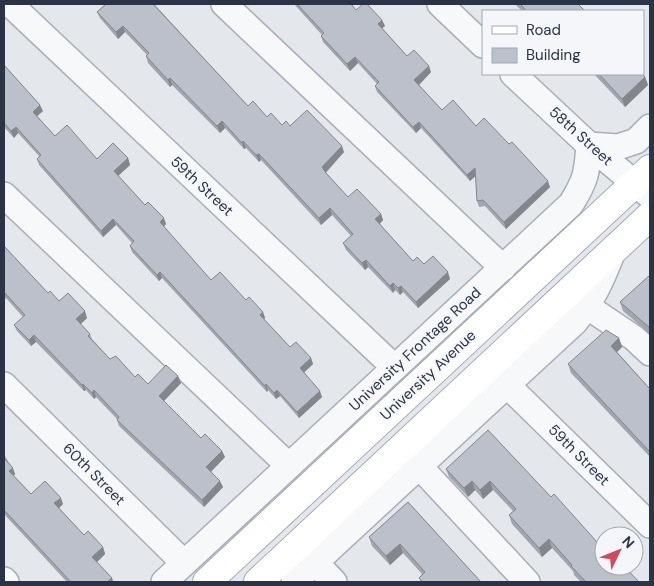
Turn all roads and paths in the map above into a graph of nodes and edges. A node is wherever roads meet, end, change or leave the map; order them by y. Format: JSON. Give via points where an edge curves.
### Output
{"nodes":[{"id":1,"x":10,"y":4,"type":"edge"},
{"id":2,"x":224,"y":4,"type":"edge"},
{"id":3,"x":440,"y":4,"type":"edge"},
{"id":4,"x":482,"y":44,"type":"edge"},
{"id":5,"x":514,"y":75,"type":"edge"},
{"id":6,"x":650,"y":127,"type":"edge"},
{"id":7,"x":589,"y":145,"type":"junction"},
{"id":8,"x":645,"y":183,"type":"edge"},
{"id":9,"x":4,"y":195,"type":"edge"},
{"id":10,"x":650,"y":216,"type":"edge"},
{"id":11,"x":590,"y":224,"type":"junction"},
{"id":12,"x":613,"y":251,"type":"junction"},
{"id":13,"x":508,"y":262,"type":"junction"},
{"id":14,"x":588,"y":306,"type":"junction"},
{"id":15,"x":650,"y":353,"type":"edge"},
{"id":16,"x":394,"y":367,"type":"junction"},
{"id":17,"x":4,"y":385,"type":"edge"},
{"id":18,"x":507,"y":385,"type":"junction"},
{"id":19,"x":289,"y":466,"type":"junction"},
{"id":20,"x":419,"y":466,"type":"junction"},
{"id":21,"x":650,"y":526,"type":"edge"},
{"id":22,"x":315,"y":562,"type":"junction"},
{"id":23,"x":184,"y":563,"type":"junction"},
{"id":24,"x":164,"y":582,"type":"edge"},
{"id":25,"x":207,"y":582,"type":"edge"},
{"id":26,"x":258,"y":582,"type":"edge"},
{"id":27,"x":294,"y":582,"type":"edge"},
{"id":28,"x":334,"y":582,"type":"edge"},
{"id":29,"x":527,"y":582,"type":"edge"}],
"edges":[{"from":1,"to":16,"type":"street","name":"59th Street"},
{"from":2,"to":13,"type":"street"},
{"from":3,"to":4,"type":"street"},
{"from":5,"to":7,"type":"street","name":"58th Street"},
{"from":6,"to":7,"type":"street","via":[[636,141],[618,147]]},
{"from":7,"to":8,"type":"street","name":"58th Street"},
{"from":7,"to":13,"type":"street","name":"University Frontage Road","via":[[587,174],[571,204]]},
{"from":8,"to":11,"type":"main road","name":"University Avenue"},
{"from":9,"to":19,"type":"street"},
{"from":10,"to":12,"type":"main road"},
{"from":11,"to":13,"type":"street"},
{"from":11,"to":25,"type":"main road","name":"University Avenue"},
{"from":12,"to":14,"type":"street"},
{"from":12,"to":26,"type":"main road"},
{"from":13,"to":16,"type":"street","name":"University Frontage Road"},
{"from":14,"to":15,"type":"street"},
{"from":14,"to":18,"type":"street"},
{"from":16,"to":19,"type":"street","name":"University Frontage Road"},
{"from":17,"to":23,"type":"street","name":"60th Street"},
{"from":18,"to":20,"type":"street"},
{"from":18,"to":21,"type":"street","name":"59th Street"},
{"from":19,"to":23,"type":"street","name":"University Frontage Road"},
{"from":20,"to":22,"type":"street"},
{"from":20,"to":29,"type":"street"},
{"from":22,"to":27,"type":"street"},
{"from":22,"to":28,"type":"street"},
{"from":23,"to":24,"type":"street","name":"University Frontage Road"}]}
